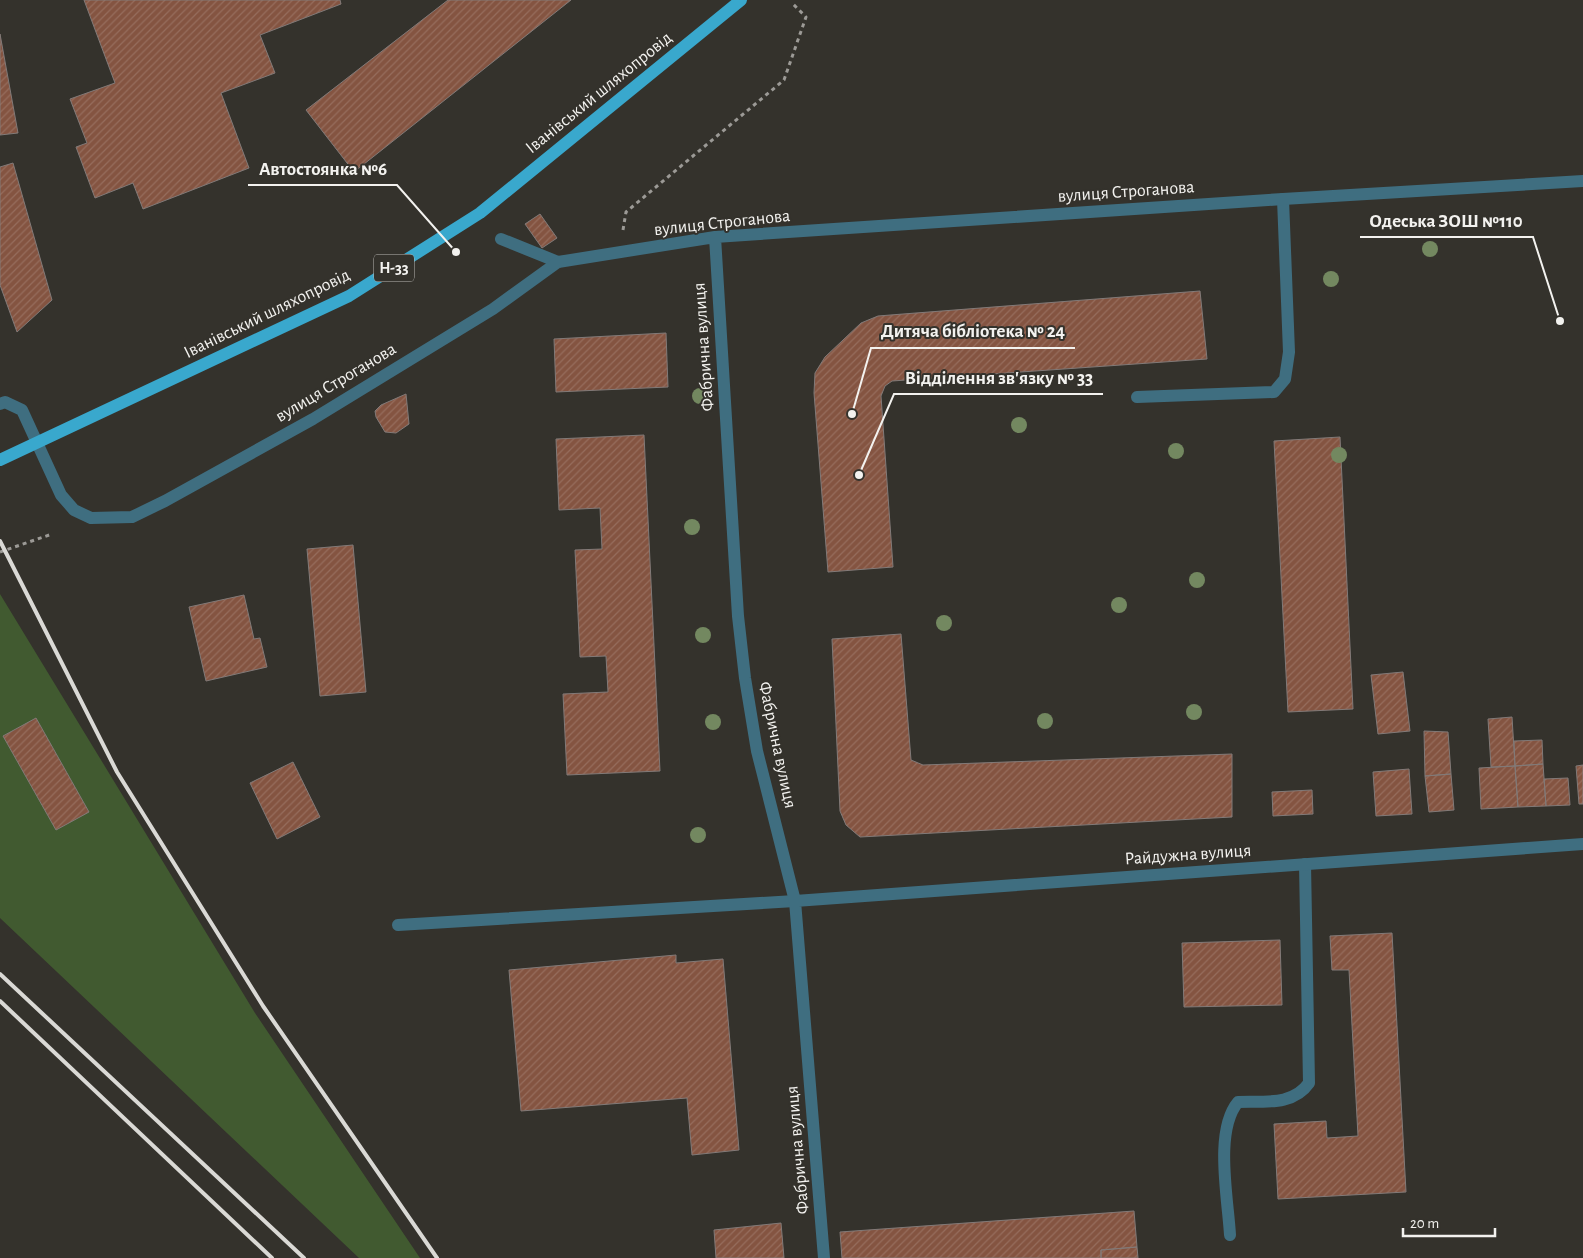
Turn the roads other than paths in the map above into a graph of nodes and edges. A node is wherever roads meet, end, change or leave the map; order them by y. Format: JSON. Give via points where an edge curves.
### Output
{"nodes":[{"id":1,"x":741,"y":0,"type":"edge"},
{"id":2,"x":1583,"y":181,"type":"edge"},
{"id":3,"x":1283,"y":199,"type":"junction"},
{"id":4,"x":715,"y":237,"type":"junction"},
{"id":5,"x":501,"y":239,"type":"dead end"},
{"id":6,"x":558,"y":262,"type":"junction"},
{"id":7,"x":1137,"y":397,"type":"dead end"},
{"id":8,"x":0,"y":404,"type":"edge"},
{"id":9,"x":0,"y":460,"type":"edge"},
{"id":10,"x":1583,"y":844,"type":"edge"},
{"id":11,"x":1305,"y":864,"type":"junction"},
{"id":12,"x":795,"y":901,"type":"junction"},
{"id":13,"x":398,"y":925,"type":"dead end"},
{"id":14,"x":1230,"y":1235,"type":"dead end"},
{"id":15,"x":824,"y":1258,"type":"edge"}],
"edges":[{"from":1,"to":9,"type":"main road","name":"Іванівський шляхопровід","number":"Н-33","via":[[480,213],[349,296]]},
{"from":2,"to":3,"type":"street","name":"вулиця Строганова"},
{"from":3,"to":4,"type":"street","name":"вулиця Строганова"},
{"from":3,"to":7,"type":"street","via":[[1289,352],[1285,379],[1274,392]]},
{"from":4,"to":6,"type":"street","name":"вулиця Строганова"},
{"from":4,"to":12,"type":"street","name":"Фабрична вулиця","via":[[738,616],[745,678],[757,751]]},
{"from":5,"to":6,"type":"street"},
{"from":6,"to":8,"type":"street","name":"вулиця Строганова","via":[[493,309],[313,419],[132,517],[91,518],[74,510],[61,495],[22,410],[5,402]]},
{"from":10,"to":11,"type":"street","name":"Райдужна вулиця"},
{"from":11,"to":12,"type":"street","name":"Райдужна вулиця"},
{"from":11,"to":14,"type":"street","via":[[1309,1083],[1292,1099],[1238,1102],[1229,1112],[1224,1136]]},
{"from":12,"to":13,"type":"street","name":"Райдужна вулиця"},
{"from":12,"to":15,"type":"street","name":"Фабрична вулиця"}]}
